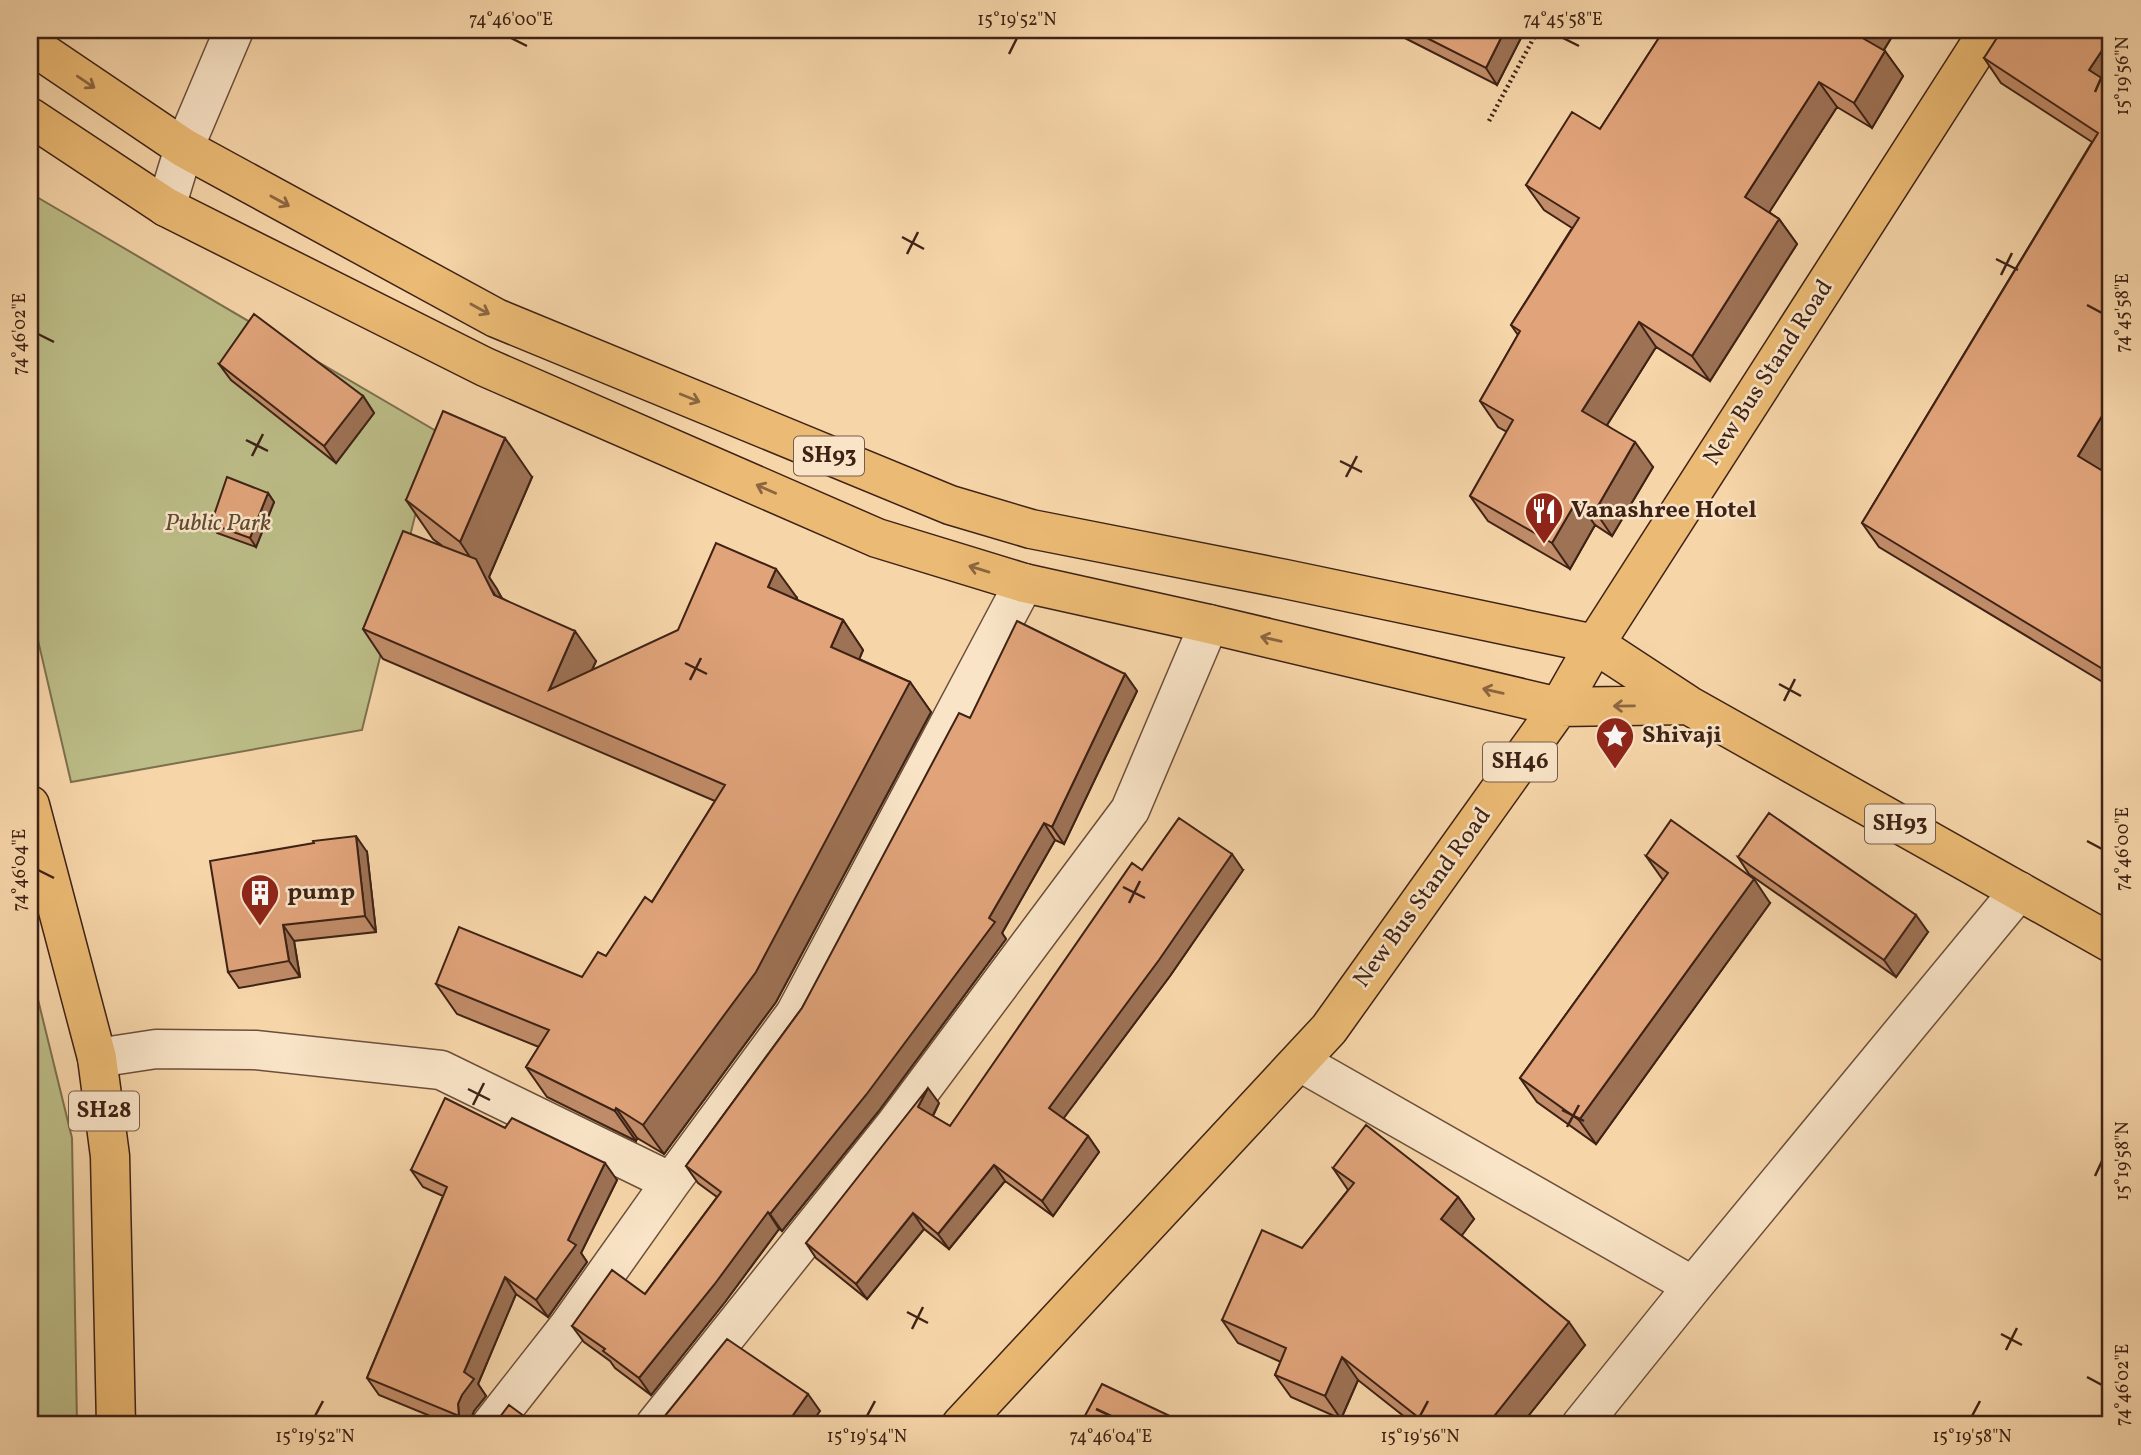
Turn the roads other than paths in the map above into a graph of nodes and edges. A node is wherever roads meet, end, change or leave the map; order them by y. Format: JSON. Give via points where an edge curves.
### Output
{"nodes":[{"id":1,"x":234,"y":30,"type":"edge"},
{"id":2,"x":1982,"y":32,"type":"edge"},
{"id":3,"x":30,"y":44,"type":"edge"},
{"id":4,"x":30,"y":117,"type":"edge"},
{"id":5,"x":184,"y":148,"type":"junction"},
{"id":6,"x":166,"y":207,"type":"junction"},
{"id":7,"x":1024,"y":583,"type":"junction"},
{"id":8,"x":1209,"y":624,"type":"junction"},
{"id":9,"x":1595,"y":644,"type":"junction"},
{"id":10,"x":1688,"y":705,"type":"junction"},
{"id":11,"x":1559,"y":707,"type":"junction"},
{"id":12,"x":30,"y":805,"type":"edge"},
{"id":13,"x":2019,"y":891,"type":"junction"},
{"id":14,"x":2111,"y":943,"type":"edge"},
{"id":15,"x":97,"y":1058,"type":"junction"},
{"id":16,"x":1300,"y":1062,"type":"junction"},
{"id":17,"x":671,"y":1182,"type":"junction"},
{"id":18,"x":1693,"y":1286,"type":"junction"},
{"id":19,"x":116,"y":1425,"type":"edge"},
{"id":20,"x":491,"y":1425,"type":"edge"},
{"id":21,"x":655,"y":1425,"type":"edge"},
{"id":22,"x":961,"y":1425,"type":"edge"},
{"id":23,"x":1581,"y":1425,"type":"edge"}],
"edges":[{"from":1,"to":5,"type":"street"},
{"from":2,"to":9,"type":"main road","name":"New Bus Stand Road","number":"SH46"},
{"from":3,"to":5,"type":"main road","number":"SH93","one_way":true},
{"from":4,"to":6,"type":"main road","number":"SH93"},
{"from":5,"to":6,"type":"street"},
{"from":5,"to":9,"type":"main road","number":"SH93","one_way":true,"via":[[496,317],[950,505],[1031,529]]},
{"from":7,"to":6,"type":"main road","number":"SH93","one_way":true,"via":[[877,538],[498,373]]},
{"from":7,"to":8,"type":"main road","number":"SH93"},
{"from":7,"to":17,"type":"street","via":[[795,1014]]},
{"from":11,"to":8,"type":"main road","number":"SH93","one_way":true},
{"from":8,"to":21,"type":"street","via":[[1130,810],[895,1125]]},
{"from":9,"to":10,"type":"main road","number":"SH93"},
{"from":9,"to":11,"type":"main road","name":"New Bus Stand Road","number":"SH46"},
{"from":10,"to":11,"type":"main road","number":"SH93","one_way":true},
{"from":10,"to":13,"type":"main road","number":"SH93"},
{"from":11,"to":16,"type":"main road","name":"New Bus Stand Road","number":"SH46","via":[[1329,1029]]},
{"from":12,"to":15,"type":"main road","number":"SH28"},
{"from":13,"to":14,"type":"main road","number":"SH93"},
{"from":13,"to":18,"type":"street"},
{"from":15,"to":17,"type":"street","via":[[156,1049],[255,1050],[441,1070]]},
{"from":15,"to":19,"type":"main road","number":"SH28","via":[[110,1156]]},
{"from":16,"to":18,"type":"street"},
{"from":16,"to":22,"type":"main road","name":"New Bus Stand Road","number":"SH46"},
{"from":17,"to":20,"type":"street","via":[[568,1327]]},
{"from":18,"to":23,"type":"street"}]}
